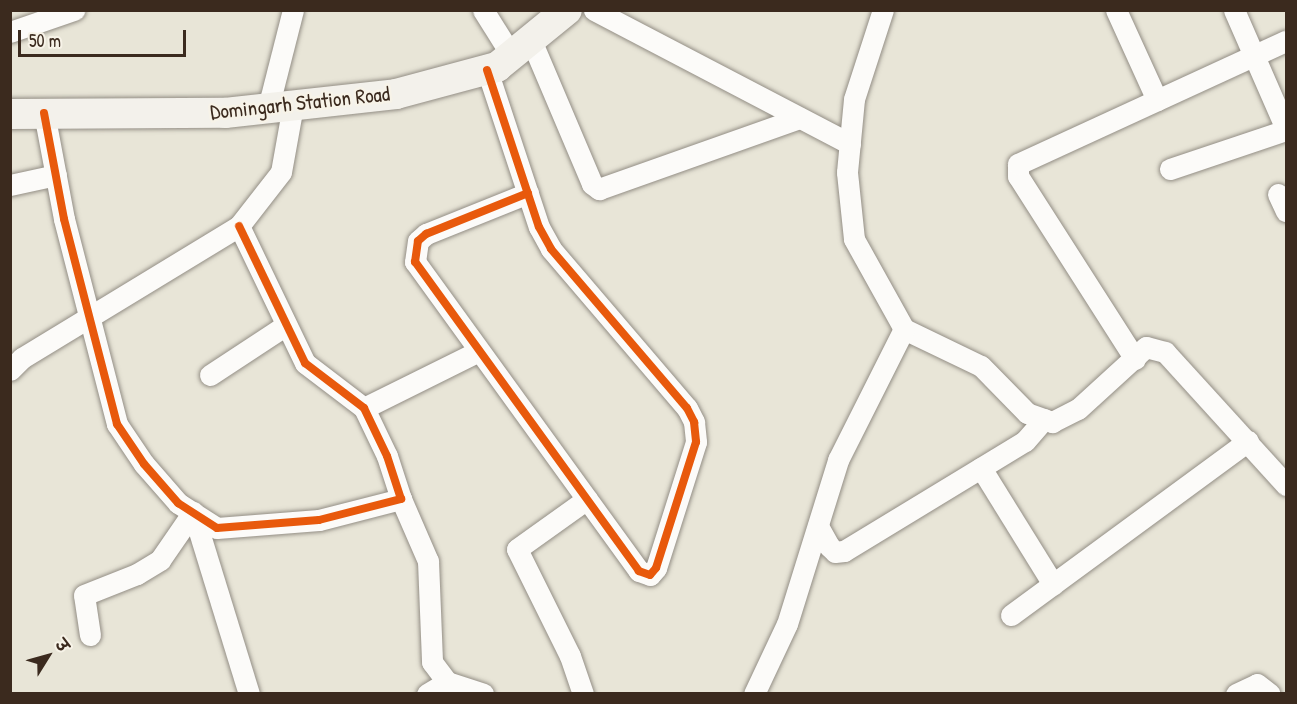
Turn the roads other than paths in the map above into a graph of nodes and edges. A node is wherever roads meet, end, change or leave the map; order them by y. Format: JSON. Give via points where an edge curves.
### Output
{"nodes":[{"id":1,"x":74,"y":10,"type":"edge"},
{"id":2,"x":293,"y":10,"type":"edge"},
{"id":3,"x":483,"y":10,"type":"edge"},
{"id":4,"x":567,"y":10,"type":"edge"},
{"id":5,"x":594,"y":10,"type":"edge"},
{"id":6,"x":883,"y":10,"type":"edge"},
{"id":7,"x":1116,"y":10,"type":"edge"},
{"id":8,"x":1234,"y":10,"type":"edge"},
{"id":9,"x":10,"y":32,"type":"edge"},
{"id":10,"x":1287,"y":41,"type":"edge"},
{"id":11,"x":521,"y":48,"type":"junction"},
{"id":12,"x":1254,"y":56,"type":"junction"},
{"id":13,"x":487,"y":70,"type":"junction"},
{"id":14,"x":1157,"y":100,"type":"junction"},
{"id":15,"x":281,"y":107,"type":"junction"},
{"id":16,"x":44,"y":113,"type":"junction"},
{"id":17,"x":10,"y":114,"type":"edge"},
{"id":18,"x":800,"y":118,"type":"junction"},
{"id":19,"x":1287,"y":130,"type":"edge"},
{"id":20,"x":850,"y":144,"type":"junction"},
{"id":21,"x":1170,"y":169,"type":"dead end"},
{"id":22,"x":56,"y":175,"type":"junction"},
{"id":23,"x":10,"y":185,"type":"edge"},
{"id":24,"x":528,"y":193,"type":"junction"},
{"id":25,"x":239,"y":226,"type":"junction"},
{"id":26,"x":89,"y":317,"type":"junction"},
{"id":27,"x":286,"y":325,"type":"junction"},
{"id":28,"x":904,"y":329,"type":"junction"},
{"id":29,"x":479,"y":351,"type":"junction"},
{"id":30,"x":1135,"y":359,"type":"junction"},
{"id":31,"x":10,"y":370,"type":"edge"},
{"id":32,"x":210,"y":375,"type":"dead end"},
{"id":33,"x":364,"y":408,"type":"junction"},
{"id":34,"x":1044,"y":419,"type":"junction"},
{"id":35,"x":1248,"y":441,"type":"junction"},
{"id":36,"x":981,"y":468,"type":"junction"},
{"id":37,"x":1283,"y":475,"type":"edge"},
{"id":38,"x":401,"y":499,"type":"junction"},
{"id":39,"x":587,"y":499,"type":"junction"},
{"id":40,"x":193,"y":512,"type":"junction"},
{"id":41,"x":818,"y":525,"type":"junction"},
{"id":42,"x":1053,"y":584,"type":"junction"},
{"id":43,"x":1011,"y":615,"type":"dead end"},
{"id":44,"x":90,"y":635,"type":"dead end"},
{"id":45,"x":447,"y":682,"type":"junction"},
{"id":46,"x":249,"y":693,"type":"edge"},
{"id":47,"x":427,"y":693,"type":"edge"},
{"id":48,"x":483,"y":693,"type":"edge"},
{"id":49,"x":583,"y":693,"type":"edge"},
{"id":50,"x":754,"y":693,"type":"edge"},
{"id":51,"x":1236,"y":693,"type":"edge"},
{"id":52,"x":1270,"y":693,"type":"edge"}],
"edges":[{"from":1,"to":9,"type":"street"},
{"from":2,"to":15,"type":"street"},
{"from":3,"to":11,"type":"street"},
{"from":4,"to":11,"type":"street","name":"Domingarh Station Road"},
{"from":5,"to":18,"type":"street"},
{"from":6,"to":20,"type":"street","via":[[854,99]]},
{"from":7,"to":14,"type":"street"},
{"from":8,"to":12,"type":"street"},
{"from":10,"to":12,"type":"street"},
{"from":11,"to":13,"type":"street","name":"Domingarh Station Road"},
{"from":11,"to":18,"type":"street","via":[[598,189]]},
{"from":12,"to":14,"type":"street"},
{"from":12,"to":19,"type":"street"},
{"from":13,"to":15,"type":"street","name":"Domingarh Station Road","via":[[396,94]]},
{"from":13,"to":24,"type":"street"},
{"from":14,"to":30,"type":"street","via":[[1018,164],[1018,176]]},
{"from":15,"to":16,"type":"street","name":"Domingarh Station Road","via":[[225,113]]},
{"from":15,"to":25,"type":"street","via":[[281,172]]},
{"from":16,"to":17,"type":"street","name":"Domingarh Station Road"},
{"from":16,"to":22,"type":"street"},
{"from":18,"to":20,"type":"street"},
{"from":19,"to":21,"type":"street"},
{"from":20,"to":28,"type":"street","via":[[847,172],[854,239]]},
{"from":22,"to":23,"type":"street"},
{"from":22,"to":26,"type":"street"},
{"from":24,"to":29,"type":"street","via":[[426,234],[418,241],[416,262]]},
{"from":24,"to":39,"type":"street","via":[[551,249],[687,408],[694,422],[696,442],[650,576],[639,571]]},
{"from":25,"to":26,"type":"street"},
{"from":25,"to":27,"type":"street"},
{"from":26,"to":31,"type":"street","via":[[22,358]]},
{"from":26,"to":40,"type":"street","via":[[117,424],[144,464],[178,503]]},
{"from":27,"to":32,"type":"street"},
{"from":27,"to":33,"type":"street","via":[[305,363]]},
{"from":28,"to":34,"type":"street","via":[[981,366],[1027,413]]},
{"from":28,"to":41,"type":"street","via":[[838,460]]},
{"from":29,"to":33,"type":"street"},
{"from":29,"to":39,"type":"street"},
{"from":30,"to":34,"type":"street","via":[[1078,409],[1052,422]]},
{"from":30,"to":35,"type":"street","via":[[1146,347],[1165,352]]},
{"from":33,"to":38,"type":"street","via":[[387,456]]},
{"from":34,"to":36,"type":"street","via":[[1025,441]]},
{"from":35,"to":37,"type":"street"},
{"from":35,"to":42,"type":"street"},
{"from":36,"to":41,"type":"street","via":[[844,551],[836,552],[830,546]]},
{"from":36,"to":42,"type":"street"},
{"from":38,"to":40,"type":"street","via":[[319,520],[217,528]]},
{"from":38,"to":45,"type":"street","via":[[428,561],[432,662]]},
{"from":39,"to":49,"type":"street","via":[[517,549],[570,656]]},
{"from":40,"to":44,"type":"street","via":[[160,560],[137,574],[84,595]]},
{"from":40,"to":46,"type":"street"},
{"from":41,"to":50,"type":"street","via":[[787,624]]},
{"from":42,"to":43,"type":"street"},
{"from":45,"to":47,"type":"street"},
{"from":45,"to":48,"type":"street"},
{"from":51,"to":52,"type":"street","via":[[1257,684]]}]}
